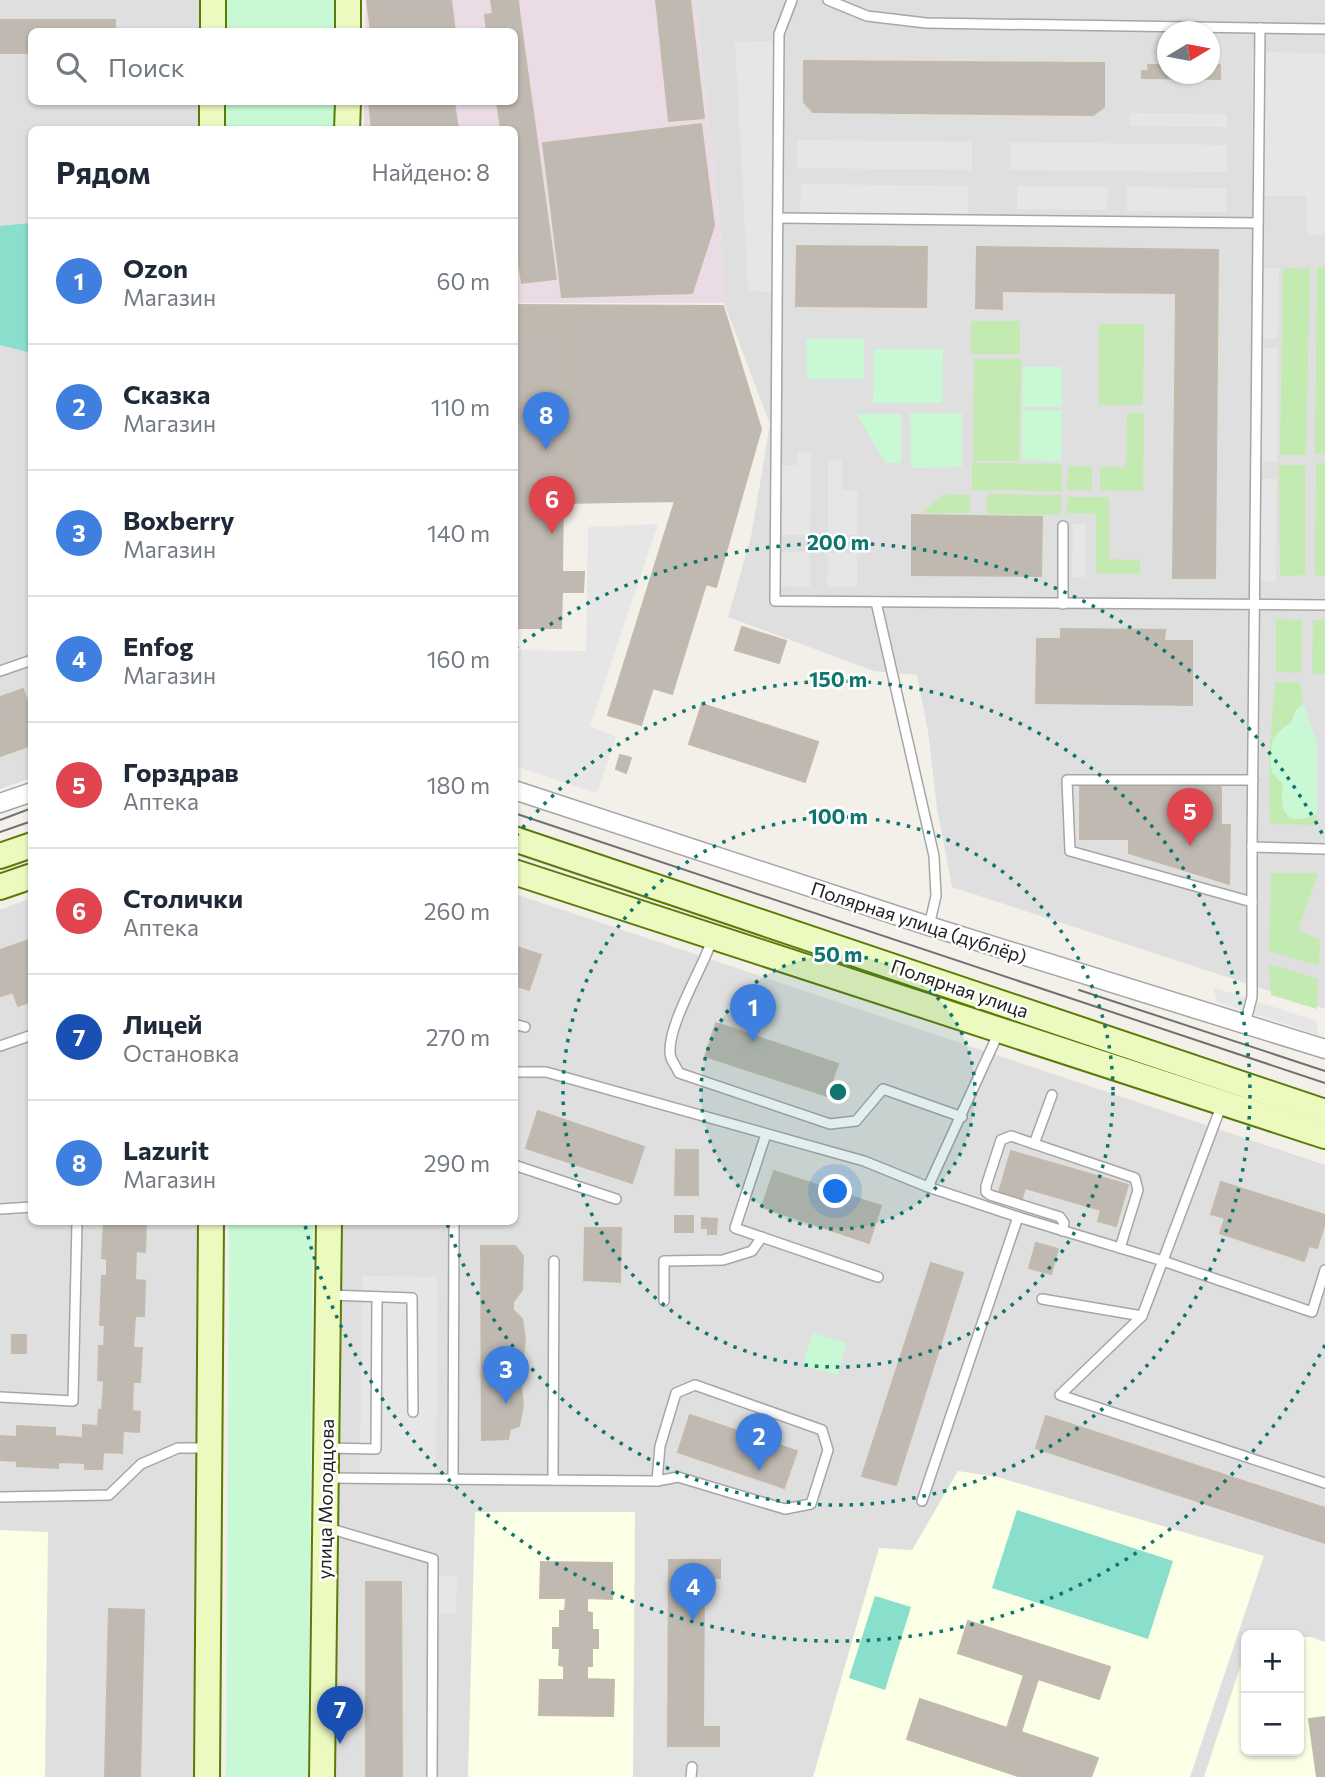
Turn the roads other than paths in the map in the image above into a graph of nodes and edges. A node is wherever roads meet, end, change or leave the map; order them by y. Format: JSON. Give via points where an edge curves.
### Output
{"nodes":[{"id":1,"x":213,"y":0,"type":"edge"},
{"id":2,"x":348,"y":0,"type":"edge"},
{"id":3,"x":792,"y":0,"type":"edge"},
{"id":4,"x":828,"y":0,"type":"edge"},
{"id":5,"x":213,"y":28,"type":"edge"},
{"id":6,"x":348,"y":28,"type":"edge"},
{"id":7,"x":1260,"y":28,"type":"junction"},
{"id":8,"x":1325,"y":29,"type":"edge"},
{"id":9,"x":212,"y":105,"type":"edge"},
{"id":10,"x":348,"y":105,"type":"edge"},
{"id":11,"x":212,"y":126,"type":"edge"},
{"id":12,"x":347,"y":126,"type":"edge"},
{"id":13,"x":778,"y":218,"type":"junction"},
{"id":14,"x":1258,"y":223,"type":"junction"},
{"id":15,"x":1063,"y":526,"type":"dead end"},
{"id":16,"x":876,"y":602,"type":"junction"},
{"id":17,"x":1063,"y":604,"type":"junction"},
{"id":18,"x":1253,"y":605,"type":"junction"},
{"id":19,"x":1325,"y":605,"type":"edge"},
{"id":20,"x":28,"y":661,"type":"edge"},
{"id":21,"x":0,"y":671,"type":"edge"},
{"id":22,"x":1252,"y":780,"type":"junction"},
{"id":23,"x":518,"y":791,"type":"edge"},
{"id":24,"x":28,"y":793,"type":"edge"},
{"id":25,"x":0,"y":803,"type":"edge"},
{"id":26,"x":518,"y":840,"type":"edge"},
{"id":27,"x":28,"y":846,"type":"edge"},
{"id":28,"x":1252,"y":847,"type":"junction"},
{"id":29,"x":1325,"y":849,"type":"edge"},
{"id":30,"x":0,"y":856,"type":"edge"},
{"id":31,"x":518,"y":873,"type":"edge"},
{"id":32,"x":28,"y":877,"type":"edge"},
{"id":33,"x":0,"y":887,"type":"edge"},
{"id":34,"x":1252,"y":902,"type":"junction"},
{"id":35,"x":929,"y":926,"type":"junction"},
{"id":36,"x":713,"y":936,"type":"junction"},
{"id":37,"x":1245,"y":1024,"type":"junction"},
{"id":38,"x":518,"y":1025,"type":"edge"},
{"id":39,"x":525,"y":1027,"type":"dead end"},
{"id":40,"x":1000,"y":1030,"type":"junction"},
{"id":41,"x":28,"y":1036,"type":"edge"},
{"id":42,"x":0,"y":1046,"type":"edge"},
{"id":43,"x":1325,"y":1049,"type":"edge"},
{"id":44,"x":518,"y":1072,"type":"edge"},
{"id":45,"x":1052,"y":1095,"type":"dead end"},
{"id":46,"x":1223,"y":1102,"type":"junction"},
{"id":47,"x":1325,"y":1112,"type":"edge"},
{"id":48,"x":961,"y":1117,"type":"junction"},
{"id":49,"x":766,"y":1134,"type":"junction"},
{"id":50,"x":1325,"y":1136,"type":"edge"},
{"id":51,"x":1034,"y":1144,"type":"junction"},
{"id":52,"x":518,"y":1166,"type":"edge"},
{"id":53,"x":928,"y":1187,"type":"junction"},
{"id":54,"x":616,"y":1199,"type":"dead end"},
{"id":55,"x":28,"y":1207,"type":"edge"},
{"id":56,"x":0,"y":1209,"type":"edge"},
{"id":57,"x":1018,"y":1217,"type":"junction"},
{"id":58,"x":77,"y":1225,"type":"edge"},
{"id":59,"x":211,"y":1225,"type":"edge"},
{"id":60,"x":329,"y":1225,"type":"edge"},
{"id":61,"x":454,"y":1225,"type":"edge"},
{"id":62,"x":1062,"y":1231,"type":"junction"},
{"id":63,"x":762,"y":1237,"type":"junction"},
{"id":64,"x":1120,"y":1248,"type":"junction"},
{"id":65,"x":554,"y":1261,"type":"dead end"},
{"id":66,"x":1163,"y":1261,"type":"junction"},
{"id":67,"x":1325,"y":1270,"type":"edge"},
{"id":68,"x":878,"y":1277,"type":"dead end"},
{"id":69,"x":328,"y":1295,"type":"junction"},
{"id":70,"x":377,"y":1297,"type":"junction"},
{"id":71,"x":1042,"y":1299,"type":"dead end"},
{"id":72,"x":664,"y":1301,"type":"dead end"},
{"id":73,"x":1142,"y":1316,"type":"junction"},
{"id":74,"x":0,"y":1397,"type":"edge"},
{"id":75,"x":413,"y":1412,"type":"dead end"},
{"id":76,"x":210,"y":1448,"type":"junction"},
{"id":77,"x":326,"y":1448,"type":"junction"},
{"id":78,"x":326,"y":1478,"type":"junction"},
{"id":79,"x":453,"y":1480,"type":"junction"},
{"id":80,"x":553,"y":1480,"type":"junction"},
{"id":81,"x":657,"y":1482,"type":"junction"},
{"id":82,"x":1325,"y":1483,"type":"edge"},
{"id":83,"x":0,"y":1497,"type":"edge"},
{"id":84,"x":922,"y":1501,"type":"dead end"},
{"id":85,"x":325,"y":1527,"type":"junction"},
{"id":86,"x":207,"y":1777,"type":"edge"},
{"id":87,"x":322,"y":1777,"type":"edge"},
{"id":88,"x":432,"y":1777,"type":"edge"}],
"edges":[{"from":1,"to":5,"type":"main road"},
{"from":2,"to":6,"type":"main road"},
{"from":3,"to":13,"type":"lane","via":[[779,34]]},
{"from":4,"to":7,"type":"lane","via":[[867,16],[926,23]]},
{"from":7,"to":8,"type":"lane"},
{"from":7,"to":14,"type":"lane"},
{"from":9,"to":11,"type":"main road"},
{"from":10,"to":12,"type":"main road"},
{"from":13,"to":14,"type":"lane"},
{"from":13,"to":16,"type":"lane","via":[[775,601]]},
{"from":14,"to":18,"type":"lane"},
{"from":15,"to":17,"type":"lane"},
{"from":16,"to":17,"type":"lane"},
{"from":16,"to":35,"type":"lane","via":[[934,856],[936,896]]},
{"from":17,"to":18,"type":"lane"},
{"from":18,"to":19,"type":"lane"},
{"from":18,"to":22,"type":"lane"},
{"from":20,"to":21,"type":"lane"},
{"from":22,"to":28,"type":"lane"},
{"from":22,"to":34,"type":"lane","via":[[1067,780],[1069,851]]},
{"from":23,"to":35,"type":"street","name":"Полярная улица (дублёр)"},
{"from":24,"to":25,"type":"street"},
{"from":26,"to":47,"type":"main road","name":"Полярная улица"},
{"from":27,"to":30,"type":"main road"},
{"from":28,"to":29,"type":"lane"},
{"from":28,"to":34,"type":"lane"},
{"from":31,"to":36,"type":"main road","name":"Полярная улица"},
{"from":32,"to":33,"type":"main road"},
{"from":34,"to":37,"type":"lane","via":[[1252,997]]},
{"from":35,"to":37,"type":"street","name":"Полярная улица (дублёр)"},
{"from":36,"to":40,"type":"main road","name":"Полярная улица"},
{"from":36,"to":48,"type":"lane","via":[[674,1026],[670,1056],[679,1073],[830,1124],[856,1121],[883,1089]]},
{"from":37,"to":43,"type":"street","name":"Полярная улица (дублёр)"},
{"from":38,"to":39,"type":"lane"},
{"from":40,"to":46,"type":"main road","name":"Полярная улица"},
{"from":40,"to":48,"type":"lane"},
{"from":41,"to":42,"type":"lane"},
{"from":44,"to":49,"type":"lane","via":[[546,1072]]},
{"from":45,"to":51,"type":"lane"},
{"from":46,"to":50,"type":"main road","name":"Полярная улица"},
{"from":46,"to":66,"type":"lane"},
{"from":48,"to":53,"type":"lane"},
{"from":49,"to":53,"type":"lane","via":[[864,1161]]},
{"from":49,"to":63,"type":"lane","via":[[735,1228]]},
{"from":51,"to":62,"type":"lane","via":[[1011,1136],[1001,1140],[986,1192],[1059,1217],[1064,1223]]},
{"from":51,"to":64,"type":"lane","via":[[1135,1178],[1138,1190]]},
{"from":52,"to":54,"type":"lane"},
{"from":53,"to":57,"type":"lane"},
{"from":55,"to":56,"type":"lane"},
{"from":57,"to":62,"type":"lane"},
{"from":57,"to":84,"type":"lane"},
{"from":58,"to":74,"type":"lane","via":[[73,1402]]},
{"from":59,"to":76,"type":"main road"},
{"from":60,"to":69,"type":"main road","name":"улица Молодцова"},
{"from":61,"to":79,"type":"lane"},
{"from":62,"to":64,"type":"lane"},
{"from":63,"to":68,"type":"lane"},
{"from":63,"to":72,"type":"lane","via":[[752,1251],[723,1260],[664,1261]]},
{"from":64,"to":66,"type":"lane"},
{"from":65,"to":80,"type":"lane"},
{"from":66,"to":67,"type":"lane","via":[[1312,1312]]},
{"from":66,"to":73,"type":"lane"},
{"from":69,"to":70,"type":"lane"},
{"from":69,"to":77,"type":"main road","name":"улица Молодцова"},
{"from":70,"to":75,"type":"lane","via":[[412,1298]]},
{"from":70,"to":77,"type":"lane","via":[[376,1449]]},
{"from":71,"to":73,"type":"lane"},
{"from":73,"to":82,"type":"lane","via":[[1060,1395]]},
{"from":76,"to":83,"type":"lane","via":[[178,1448],[141,1464],[109,1495]]},
{"from":76,"to":86,"type":"main road"},
{"from":77,"to":78,"type":"main road","name":"улица Молодцова"},
{"from":78,"to":79,"type":"lane"},
{"from":78,"to":85,"type":"main road","name":"улица Молодцова"},
{"from":79,"to":80,"type":"lane"},
{"from":80,"to":81,"type":"lane"},
{"from":81,"to":81,"type":"lane","via":[[678,1477],[785,1509],[811,1504],[828,1450],[822,1430],[695,1385],[676,1393],[660,1446]]},
{"from":85,"to":87,"type":"main road","name":"улица Молодцова"},
{"from":85,"to":88,"type":"lane","via":[[433,1559]]}]}
